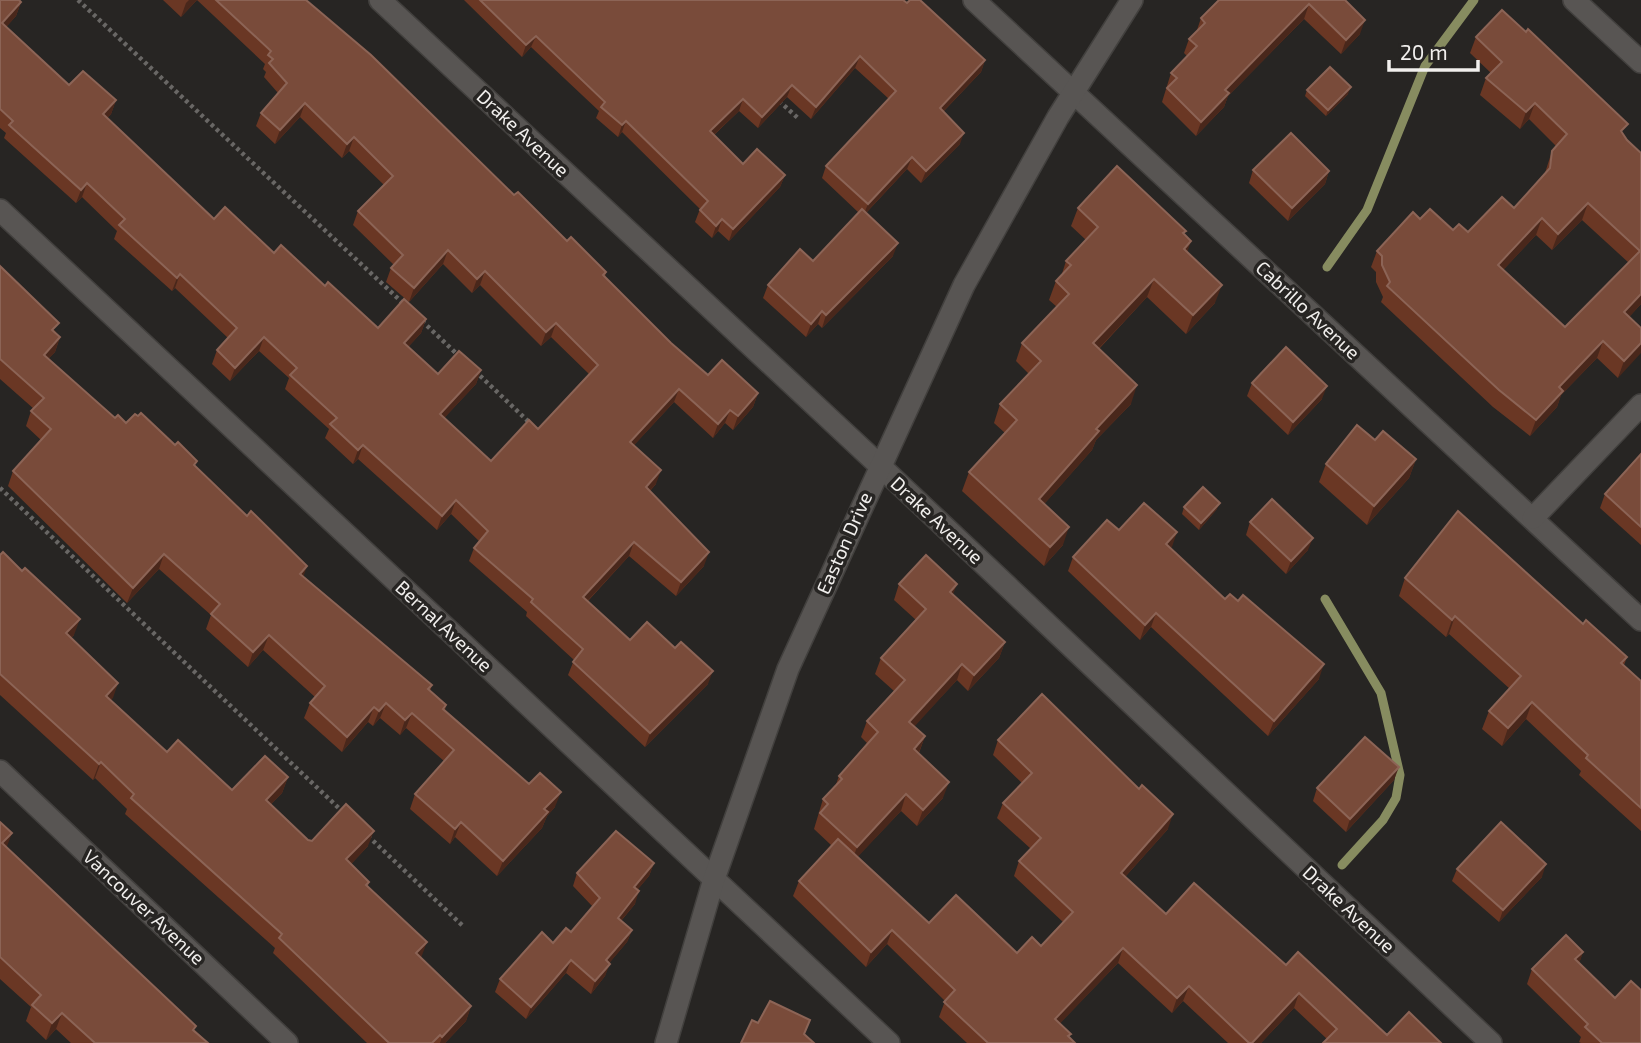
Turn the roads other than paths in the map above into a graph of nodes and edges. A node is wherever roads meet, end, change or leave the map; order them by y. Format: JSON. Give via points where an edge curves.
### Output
{"nodes":[{"id":1,"x":380,"y":0,"type":"edge"},
{"id":2,"x":974,"y":0,"type":"edge"},
{"id":3,"x":1132,"y":0,"type":"edge"},
{"id":4,"x":1574,"y":0,"type":"edge"},
{"id":5,"x":1641,"y":62,"type":"edge"},
{"id":6,"x":1073,"y":93,"type":"junction"},
{"id":7,"x":0,"y":209,"type":"edge"},
{"id":8,"x":1641,"y":405,"type":"edge"},
{"id":9,"x":879,"y":465,"type":"junction"},
{"id":10,"x":1533,"y":518,"type":"junction"},
{"id":11,"x":1641,"y":620,"type":"edge"},
{"id":12,"x":0,"y":771,"type":"edge"},
{"id":13,"x":714,"y":879,"type":"junction"},
{"id":14,"x":287,"y":1043,"type":"edge"},
{"id":15,"x":666,"y":1043,"type":"edge"},
{"id":16,"x":889,"y":1043,"type":"edge"},
{"id":17,"x":1491,"y":1043,"type":"edge"}],
"edges":[{"from":1,"to":9,"type":"street","name":"Drake Avenue"},
{"from":2,"to":6,"type":"street","name":"Cabrillo Avenue"},
{"from":3,"to":6,"type":"street","name":"Easton Drive"},
{"from":4,"to":5,"type":"street"},
{"from":6,"to":9,"type":"street","name":"Easton Drive","via":[[964,285]]},
{"from":6,"to":10,"type":"street","name":"Cabrillo Avenue"},
{"from":7,"to":13,"type":"street","name":"Bernal Avenue"},
{"from":8,"to":10,"type":"street"},
{"from":9,"to":13,"type":"street","name":"Easton Drive","via":[[788,669]]},
{"from":9,"to":17,"type":"street","name":"Drake Avenue"},
{"from":10,"to":11,"type":"street","name":"Cabrillo Avenue"},
{"from":12,"to":14,"type":"street","name":"Vancouver Avenue"},
{"from":13,"to":15,"type":"street","name":"Easton Drive"},
{"from":13,"to":16,"type":"street","name":"Bernal Avenue"}]}
